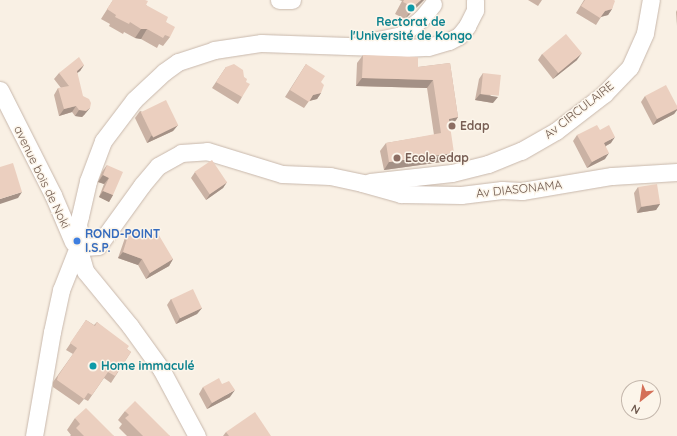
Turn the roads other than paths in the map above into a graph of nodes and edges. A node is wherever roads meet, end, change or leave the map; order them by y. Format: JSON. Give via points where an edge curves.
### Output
{"nodes":[{"id":1,"x":279,"y":0,"type":"edge"},
{"id":2,"x":292,"y":0,"type":"edge"},
{"id":3,"x":475,"y":0,"type":"edge"},
{"id":4,"x":651,"y":0,"type":"edge"},
{"id":5,"x":433,"y":4,"type":"dead end"},
{"id":6,"x":365,"y":47,"type":"junction"},
{"id":7,"x":0,"y":90,"type":"edge"},
{"id":8,"x":677,"y":172,"type":"edge"},
{"id":9,"x":362,"y":183,"type":"junction"},
{"id":10,"x":79,"y":247,"type":"junction"},
{"id":11,"x":34,"y":436,"type":"edge"},
{"id":12,"x":197,"y":436,"type":"edge"}],
"edges":[{"from":1,"to":2,"type":"street"},
{"from":3,"to":6,"type":"street","via":[[475,10],[467,26],[459,36],[449,41],[428,47]]},
{"from":4,"to":9,"type":"street","name":"Av CIRCULAIRE","via":[[645,33],[630,67],[604,94],[556,131],[521,151],[488,164],[452,173]]},
{"from":5,"to":6,"type":"street","via":[[421,19],[405,32],[373,41]]},
{"from":6,"to":10,"type":"street","via":[[261,43],[214,50],[178,62],[134,100],[103,141],[88,181],[78,224]]},
{"from":7,"to":10,"type":"street","name":"avenue bois de Noki"},
{"from":8,"to":9,"type":"street","name":"Av DIASONAMA","via":[[612,176],[540,189],[461,195],[401,194]]},
{"from":9,"to":10,"type":"street","name":"Av DIASONAMA","via":[[330,176],[282,174],[207,151],[181,153],[158,166],[98,246]]},
{"from":10,"to":11,"type":"street","via":[[59,297]]},
{"from":10,"to":12,"type":"street","via":[[85,271],[161,369]]}]}
